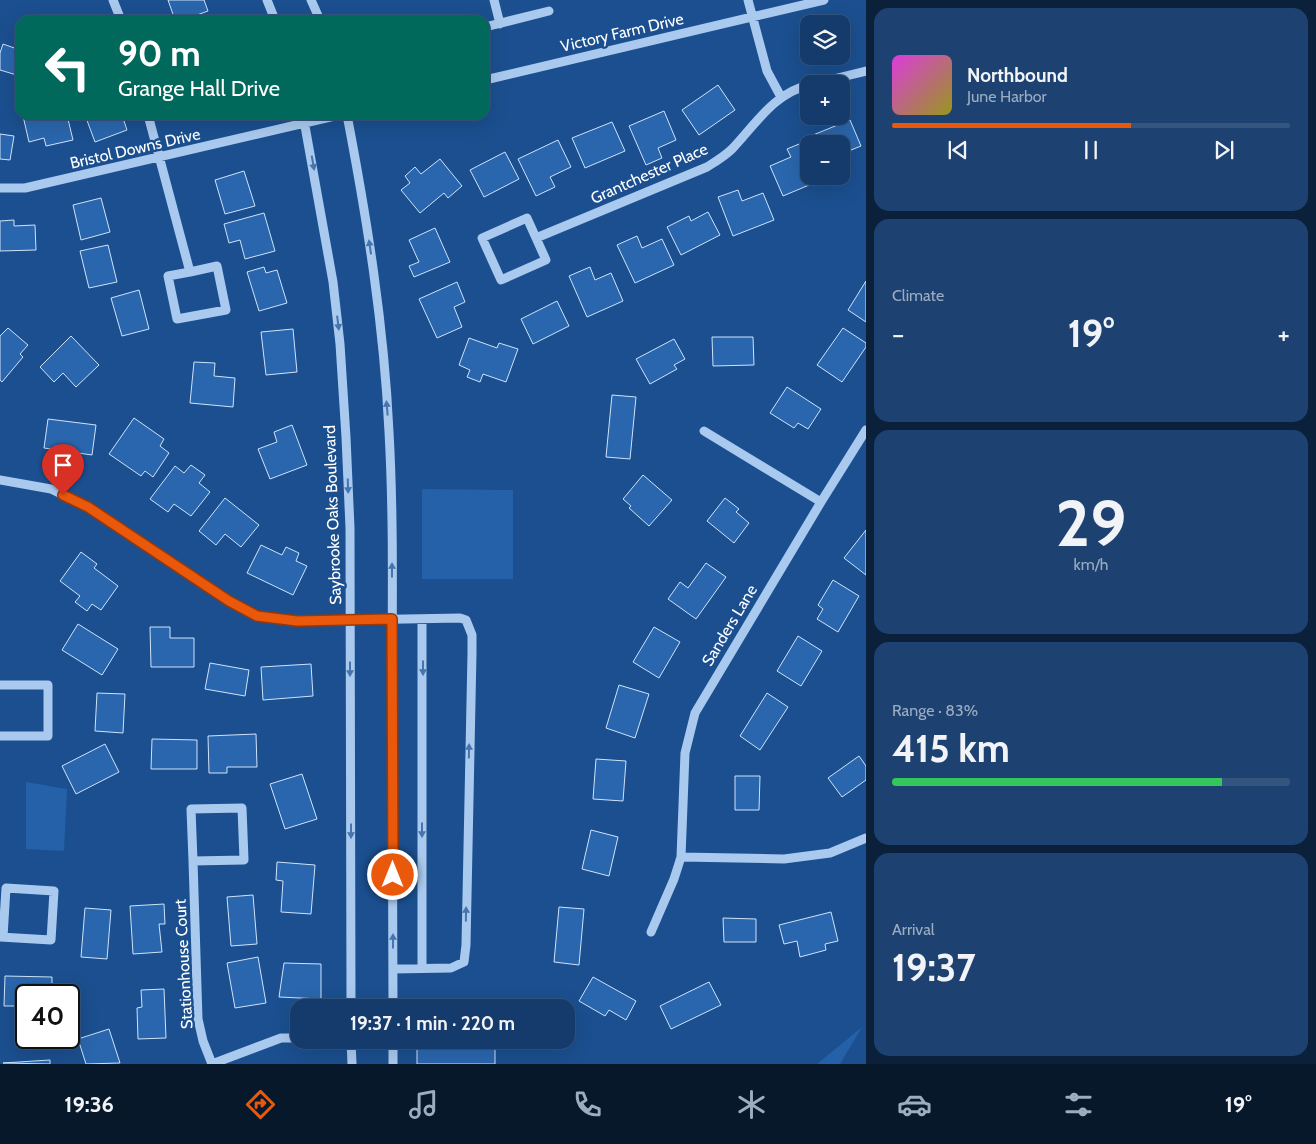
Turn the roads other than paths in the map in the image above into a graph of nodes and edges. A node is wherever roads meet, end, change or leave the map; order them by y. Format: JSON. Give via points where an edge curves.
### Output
{"nodes":[{"id":1,"x":113,"y":0,"type":"edge"},
{"id":2,"x":267,"y":0,"type":"edge"},
{"id":3,"x":311,"y":0,"type":"edge"},
{"id":4,"x":494,"y":0,"type":"edge"},
{"id":5,"x":748,"y":0,"type":"edge"},
{"id":6,"x":824,"y":0,"type":"edge"},
{"id":7,"x":549,"y":11,"type":"dead end"},
{"id":8,"x":119,"y":15,"type":"edge"},
{"id":9,"x":273,"y":15,"type":"edge"},
{"id":10,"x":318,"y":15,"type":"edge"},
{"id":11,"x":752,"y":17,"type":"junction"},
{"id":12,"x":500,"y":24,"type":"junction"},
{"id":13,"x":490,"y":26,"type":"edge"},
{"id":14,"x":866,"y":71,"type":"edge"},
{"id":15,"x":849,"y":75,"type":"edge"},
{"id":16,"x":490,"y":79,"type":"edge"},
{"id":17,"x":800,"y":89,"type":"edge"},
{"id":18,"x":781,"y":97,"type":"junction"},
{"id":19,"x":150,"y":120,"type":"edge"},
{"id":20,"x":300,"y":120,"type":"edge"},
{"id":21,"x":304,"y":120,"type":"edge"},
{"id":22,"x":348,"y":120,"type":"edge"},
{"id":23,"x":161,"y":157,"type":"junction"},
{"id":24,"x":0,"y":188,"type":"edge"},
{"id":25,"x":536,"y":238,"type":"junction"},
{"id":26,"x":190,"y":272,"type":"junction"},
{"id":27,"x":866,"y":430,"type":"edge"},
{"id":28,"x":704,"y":431,"type":"dead end"},
{"id":29,"x":0,"y":480,"type":"edge"},
{"id":30,"x":821,"y":502,"type":"junction"},
{"id":31,"x":392,"y":619,"type":"junction"},
{"id":32,"x":422,"y":619,"type":"junction"},
{"id":33,"x":350,"y":620,"type":"junction"},
{"id":34,"x":0,"y":685,"type":"edge"},
{"id":35,"x":0,"y":736,"type":"edge"},
{"id":36,"x":866,"y":838,"type":"edge"},
{"id":37,"x":681,"y":857,"type":"junction"},
{"id":38,"x":193,"y":862,"type":"junction"},
{"id":39,"x":651,"y":932,"type":"dead end"},
{"id":40,"x":1,"y":937,"type":"edge"},
{"id":41,"x":422,"y":968,"type":"junction"},
{"id":42,"x":393,"y":969,"type":"junction"},
{"id":43,"x":351,"y":999,"type":"edge"},
{"id":44,"x":393,"y":999,"type":"edge"},
{"id":45,"x":290,"y":1038,"type":"edge"},
{"id":46,"x":351,"y":1049,"type":"edge"},
{"id":47,"x":393,"y":1049,"type":"edge"},
{"id":48,"x":212,"y":1064,"type":"edge"},
{"id":49,"x":352,"y":1064,"type":"edge"},
{"id":50,"x":393,"y":1064,"type":"edge"}],
"edges":[{"from":1,"to":8,"type":"street"},
{"from":2,"to":9,"type":"street"},
{"from":3,"to":10,"type":"street"},
{"from":4,"to":12,"type":"street"},
{"from":5,"to":11,"type":"street"},
{"from":6,"to":11,"type":"street","name":"Victory Farm Drive"},
{"from":7,"to":12,"type":"street"},
{"from":11,"to":16,"type":"street","name":"Victory Farm Drive"},
{"from":11,"to":18,"type":"street","via":[[767,71]]},
{"from":12,"to":13,"type":"street"},
{"from":14,"to":15,"type":"street"},
{"from":17,"to":18,"type":"street","name":"Grantchester Place"},
{"from":18,"to":25,"type":"street","name":"Grantchester Place","via":[[767,108],[730,151],[707,168]]},
{"from":19,"to":23,"type":"street"},
{"from":20,"to":23,"type":"street","name":"Bristol Downs Drive"},
{"from":21,"to":33,"type":"street","name":"Saybrooke Oaks Boulevard","one_way":true,"via":[[333,282],[340,344],[350,528]]},
{"from":31,"to":22,"type":"street","one_way":true,"via":[[389,431],[382,348],[364,205]]},
{"from":23,"to":24,"type":"street","name":"Bristol Downs Drive","via":[[25,188]]},
{"from":23,"to":26,"type":"street"},
{"from":25,"to":25,"type":"street","via":[[527,218],[482,238],[501,280],[546,260]]},
{"from":26,"to":26,"type":"street","via":[[168,276],[177,319],[226,310],[217,266]]},
{"from":27,"to":30,"type":"street","name":"Sanders Lane"},
{"from":28,"to":30,"type":"street"},
{"from":29,"to":33,"type":"street","via":[[51,489],[88,507],[229,601],[257,616],[297,621]]},
{"from":30,"to":37,"type":"street","name":"Sanders Lane","via":[[695,713],[685,753]]},
{"from":31,"to":32,"type":"street"},
{"from":31,"to":33,"type":"street"},
{"from":42,"to":31,"type":"street","one_way":true},
{"from":32,"to":41,"type":"street","one_way":true},
{"from":41,"to":32,"type":"street","one_way":true,"via":[[451,968],[464,962],[472,634],[466,620],[460,618]]},
{"from":33,"to":43,"type":"street","name":"Saybrooke Oaks Boulevard","one_way":true},
{"from":34,"to":35,"type":"street","via":[[48,685],[48,736]]},
{"from":36,"to":37,"type":"street","via":[[830,853],[784,859]]},
{"from":37,"to":39,"type":"street","name":"Sanders Lane"},
{"from":38,"to":38,"type":"street","name":"Stationhouse Court","via":[[191,809],[242,808],[244,860]]},
{"from":38,"to":48,"type":"street","name":"Stationhouse Court","via":[[198,1019]]},
{"from":40,"to":40,"type":"street","via":[[51,940],[54,891],[6,888]]},
{"from":41,"to":42,"type":"street"},
{"from":42,"to":44,"type":"street"},
{"from":45,"to":48,"type":"street","via":[[281,1038]]},
{"from":46,"to":49,"type":"street"},
{"from":47,"to":50,"type":"street"}]}
